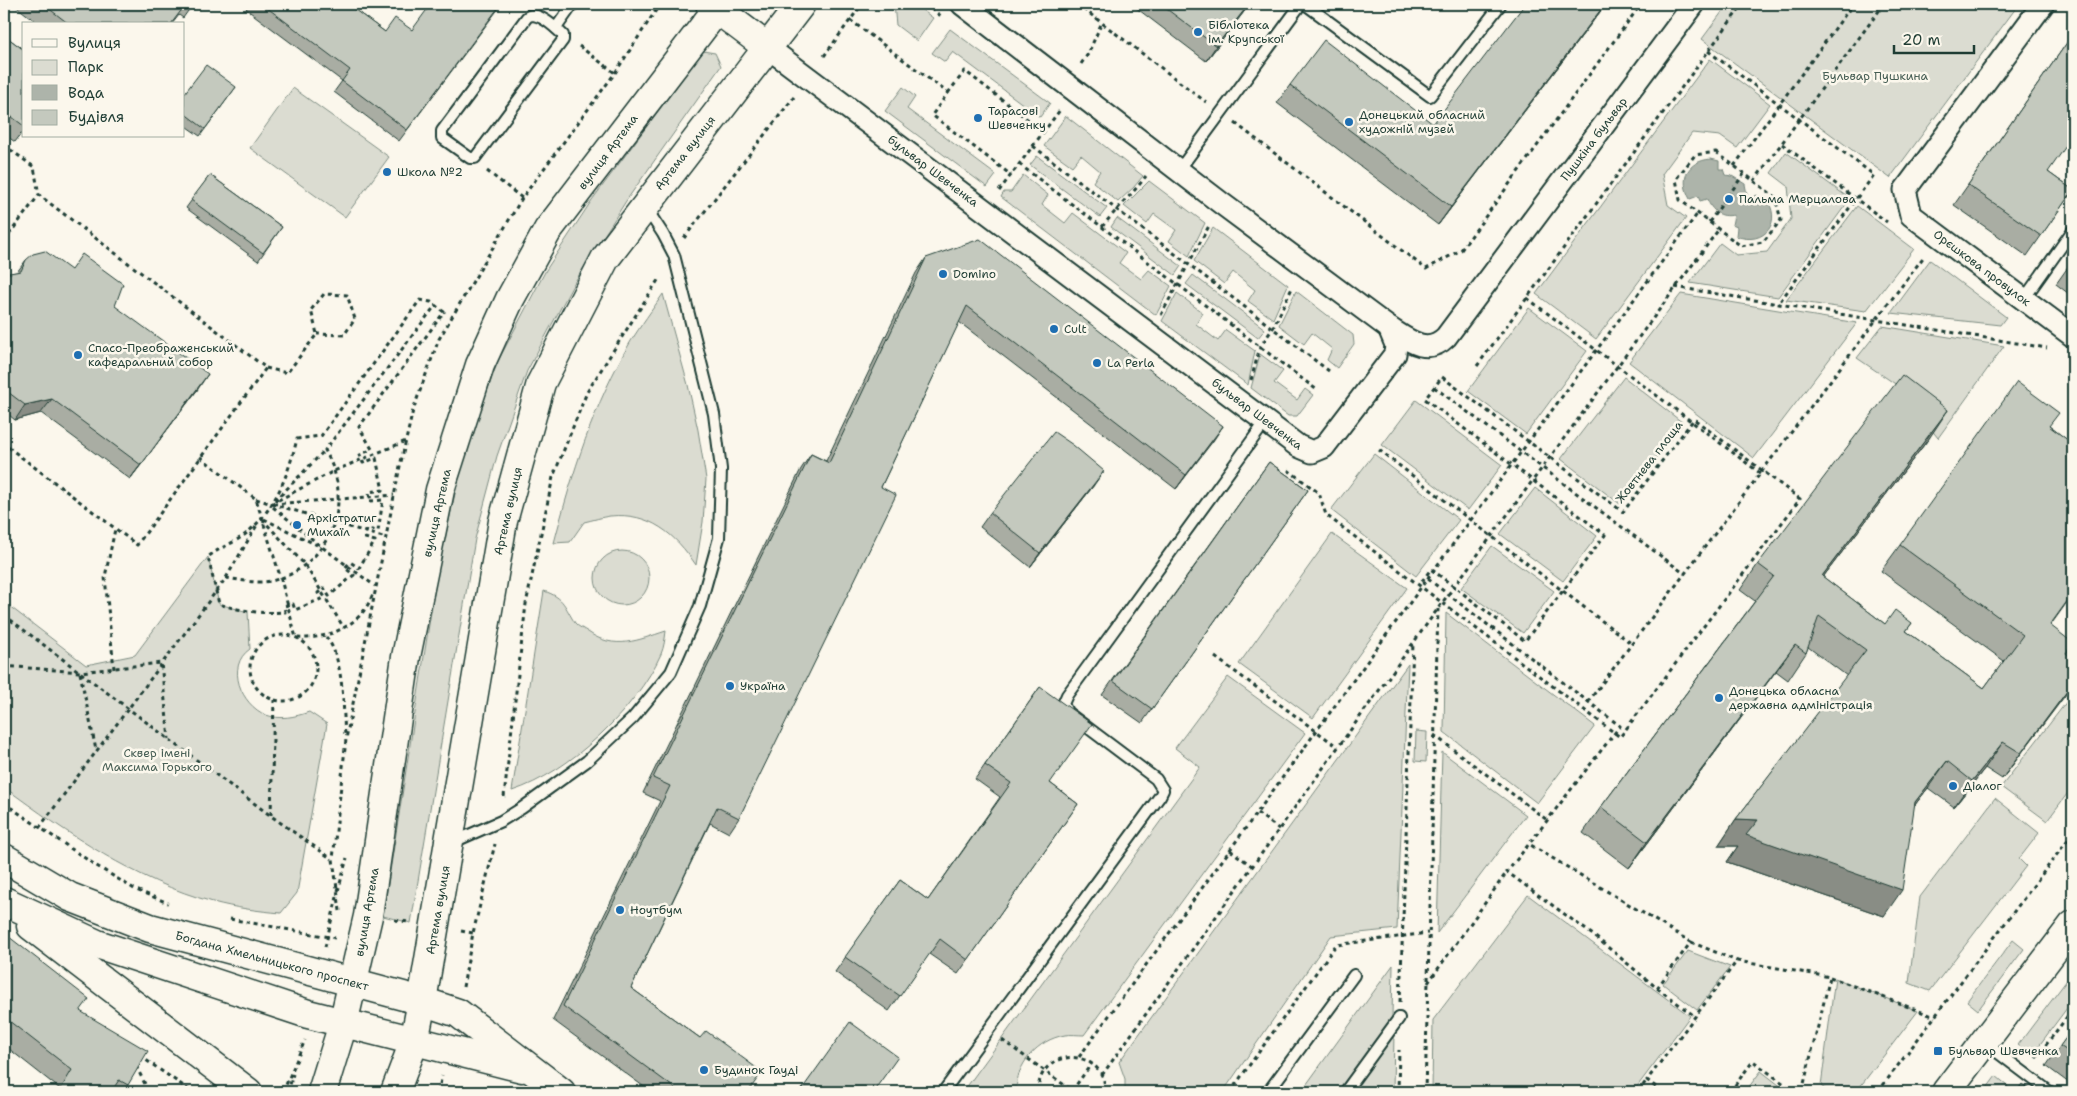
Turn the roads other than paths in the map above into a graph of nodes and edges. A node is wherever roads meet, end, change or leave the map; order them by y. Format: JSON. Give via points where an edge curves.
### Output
{"nodes":[{"id":1,"x":573,"y":4,"type":"edge"},
{"id":2,"x":800,"y":4,"type":"edge"},
{"id":3,"x":962,"y":4,"type":"edge"},
{"id":4,"x":1301,"y":4,"type":"edge"},
{"id":5,"x":1305,"y":4,"type":"edge"},
{"id":6,"x":1501,"y":4,"type":"edge"},
{"id":7,"x":1694,"y":4,"type":"edge"},
{"id":8,"x":2043,"y":4,"type":"edge"},
{"id":9,"x":716,"y":6,"type":"edge"},
{"id":10,"x":556,"y":28,"type":"junction"},
{"id":11,"x":767,"y":47,"type":"junction"},
{"id":12,"x":1179,"y":170,"type":"junction"},
{"id":13,"x":644,"y":205,"type":"junction"},
{"id":14,"x":2073,"y":230,"type":"edge"},
{"id":15,"x":2024,"y":299,"type":"junction"},
{"id":16,"x":1389,"y":328,"type":"junction"},
{"id":17,"x":2073,"y":336,"type":"edge"},
{"id":18,"x":1266,"y":421,"type":"junction"},
{"id":19,"x":450,"y":843,"type":"junction"},
{"id":20,"x":4,"y":858,"type":"edge"},
{"id":21,"x":4,"y":901,"type":"edge"},
{"id":22,"x":4,"y":905,"type":"edge"},
{"id":23,"x":2073,"y":925,"type":"edge"},
{"id":24,"x":1354,"y":974,"type":"dead end"},
{"id":25,"x":353,"y":983,"type":"junction"},
{"id":26,"x":422,"y":1001,"type":"junction"},
{"id":27,"x":1399,"y":1018,"type":"dead end"},
{"id":28,"x":343,"y":1024,"type":"junction"},
{"id":29,"x":414,"y":1042,"type":"junction"},
{"id":30,"x":1984,"y":1043,"type":"junction"},
{"id":31,"x":534,"y":1071,"type":"junction"},
{"id":32,"x":248,"y":1092,"type":"edge"},
{"id":33,"x":322,"y":1092,"type":"edge"},
{"id":34,"x":395,"y":1092,"type":"edge"},
{"id":35,"x":561,"y":1092,"type":"edge"},
{"id":36,"x":944,"y":1092,"type":"edge"},
{"id":37,"x":1268,"y":1092,"type":"edge"},
{"id":38,"x":1345,"y":1092,"type":"edge"},
{"id":39,"x":1946,"y":1092,"type":"edge"},
{"id":40,"x":2050,"y":1092,"type":"edge"}],
"edges":[{"from":1,"to":10,"type":"lane"},
{"from":2,"to":11,"type":"main road","name":"Артема вулиця"},
{"from":3,"to":12,"type":"street"},
{"from":4,"to":12,"type":"lane"},
{"from":5,"to":6,"type":"lane","via":[[1430,96]]},
{"from":7,"to":16,"type":"street","name":"Пушкіна бульвар","via":[[1446,337],[1438,345],[1428,347]]},
{"from":8,"to":15,"type":"street","name":"Орєшкова провулок","via":[[1905,190],[1911,215]]},
{"from":9,"to":11,"type":"main road"},
{"from":9,"to":25,"type":"main road","name":"вулиця Артема","via":[[548,230],[510,299],[480,365],[440,490],[406,657],[368,916]]},
{"from":10,"to":10,"type":"lane","via":[[536,15],[527,17],[442,131],[442,138],[472,159],[476,158],[563,37]]},
{"from":11,"to":13,"type":"main road","name":"Артема вулиця"},
{"from":11,"to":18,"type":"street","name":"бульвар Шевченка"},
{"from":12,"to":16,"type":"street"},
{"from":13,"to":19,"type":"main road","name":"Артема вулиця","via":[[605,259],[541,383],[503,521]]},
{"from":13,"to":19,"type":"lane","via":[[674,255],[714,414],[721,469],[718,538],[700,606],[671,672],[633,718],[587,761],[522,808],[501,821]]},
{"from":14,"to":15,"type":"lane"},
{"from":15,"to":17,"type":"street","name":"Орєшкова провулок"},
{"from":16,"to":18,"type":"street","name":"бульвар Шевченка","via":[[1396,345],[1395,354],[1324,447],[1306,451]]},
{"from":18,"to":36,"type":"lane","via":[[1064,700],[1067,712],[1156,779],[1162,790],[1157,802]]},
{"from":19,"to":26,"type":"main road","name":"Артема вулиця"},
{"from":20,"to":25,"type":"main road","name":"Богдана Хмельницького проспект","via":[[70,898],[150,928]]},
{"from":21,"to":28,"type":"main road","name":"Богдана Хмельницького проспект","via":[[97,944]]},
{"from":22,"to":32,"type":"main road"},
{"from":23,"to":30,"type":"main road"},
{"from":24,"to":37,"type":"lane"},
{"from":25,"to":26,"type":"main road","name":"Богдана Хмельницького проспект"},
{"from":25,"to":28,"type":"main road","name":"вулиця Артема"},
{"from":26,"to":29,"type":"main road","name":"Артема вулиця"},
{"from":26,"to":31,"type":"main road","name":"Богдана Хмельницького проспект","via":[[458,1013]]},
{"from":27,"to":38,"type":"lane"},
{"from":28,"to":29,"type":"main road","name":"Богдана Хмельницького проспект"},
{"from":28,"to":33,"type":"main road","name":"вулиця Артема"},
{"from":29,"to":31,"type":"main road","name":"Богдана Хмельницького проспект"},
{"from":29,"to":34,"type":"main road","name":"Артема вулиця"},
{"from":30,"to":39,"type":"main road"},
{"from":30,"to":40,"type":"lane"},
{"from":31,"to":35,"type":"main road","name":"Богдана Хмельницького проспект"}]}
